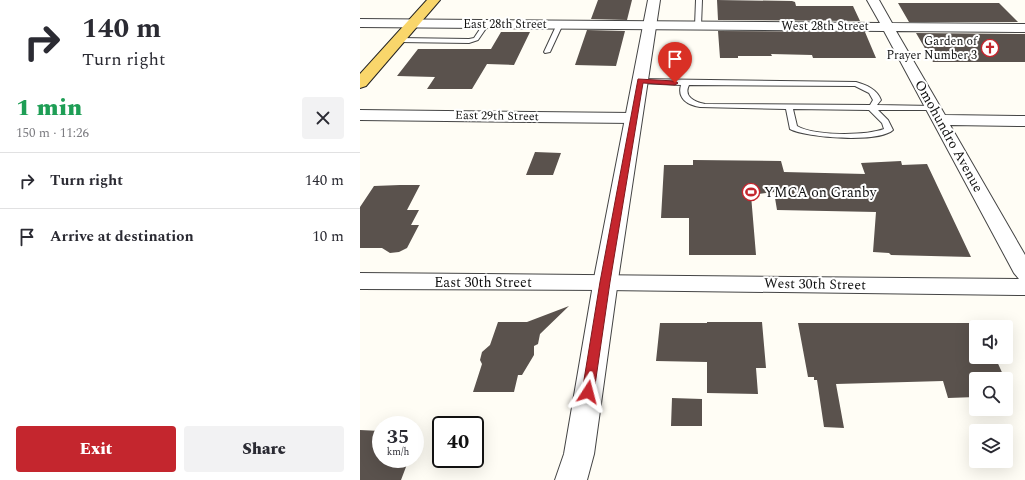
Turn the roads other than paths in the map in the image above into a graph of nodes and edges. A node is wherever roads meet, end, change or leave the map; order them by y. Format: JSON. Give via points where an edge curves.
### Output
{"nodes":[{"id":1,"x":434,"y":0,"type":"edge"},
{"id":2,"x":654,"y":0,"type":"edge"},
{"id":3,"x":699,"y":0,"type":"edge"},
{"id":4,"x":873,"y":0,"type":"edge"},
{"id":5,"x":360,"y":23,"type":"edge"},
{"id":6,"x":413,"y":24,"type":"junction"},
{"id":7,"x":486,"y":24,"type":"junction"},
{"id":8,"x":560,"y":24,"type":"junction"},
{"id":9,"x":650,"y":25,"type":"junction"},
{"id":10,"x":698,"y":26,"type":"junction"},
{"id":11,"x":888,"y":27,"type":"junction"},
{"id":12,"x":1025,"y":28,"type":"edge"},
{"id":13,"x":399,"y":40,"type":"junction"},
{"id":14,"x":547,"y":52,"type":"dead end"},
{"id":15,"x":640,"y":81,"type":"junction"},
{"id":16,"x":687,"y":83,"type":"junction"},
{"id":17,"x":360,"y":84,"type":"edge"},
{"id":18,"x":789,"y":107,"type":"junction"},
{"id":19,"x":872,"y":108,"type":"junction"},
{"id":20,"x":936,"y":114,"type":"junction"},
{"id":21,"x":360,"y":115,"type":"edge"},
{"id":22,"x":633,"y":118,"type":"junction"},
{"id":23,"x":1025,"y":121,"type":"edge"},
{"id":24,"x":1025,"y":273,"type":"edge"},
{"id":25,"x":360,"y":282,"type":"edge"},
{"id":26,"x":605,"y":282,"type":"junction"},
{"id":27,"x":1025,"y":287,"type":"edge"},
{"id":28,"x":571,"y":480,"type":"edge"}],
"edges":[{"from":1,"to":6,"type":"main road"},
{"from":2,"to":9,"type":"street"},
{"from":3,"to":10,"type":"lane"},
{"from":4,"to":11,"type":"street","name":"Omohundro Avenue"},
{"from":5,"to":6,"type":"street","name":"East 28th Street"},
{"from":6,"to":7,"type":"street","name":"East 28th Street"},
{"from":6,"to":13,"type":"main road"},
{"from":7,"to":8,"type":"street","name":"East 28th Street"},
{"from":7,"to":13,"type":"lane","via":[[476,39],[469,41]]},
{"from":8,"to":9,"type":"street","name":"East 28th Street"},
{"from":8,"to":14,"type":"lane"},
{"from":9,"to":10,"type":"street","name":"West 28th Street"},
{"from":9,"to":15,"type":"street"},
{"from":10,"to":11,"type":"street","name":"West 28th Street"},
{"from":11,"to":12,"type":"street","name":"West 28th Street"},
{"from":11,"to":20,"type":"street","name":"Omohundro Avenue"},
{"from":13,"to":17,"type":"main road"},
{"from":15,"to":16,"type":"lane"},
{"from":15,"to":22,"type":"street"},
{"from":16,"to":18,"type":"lane","via":[[683,93],[693,104]]},
{"from":16,"to":19,"type":"lane","via":[[856,84],[876,96],[877,100]]},
{"from":18,"to":19,"type":"lane"},
{"from":18,"to":19,"type":"lane","via":[[793,127],[807,133],[869,135],[889,130]]},
{"from":19,"to":20,"type":"lane"},
{"from":20,"to":23,"type":"street"},
{"from":20,"to":24,"type":"street","name":"Omohundro Avenue"},
{"from":21,"to":22,"type":"street","name":"East 29th Street"},
{"from":22,"to":26,"type":"street"},
{"from":25,"to":26,"type":"street","name":"East 30th Street"},
{"from":26,"to":27,"type":"street","name":"West 30th Street"},
{"from":26,"to":28,"type":"street","via":[[579,454]]}]}
